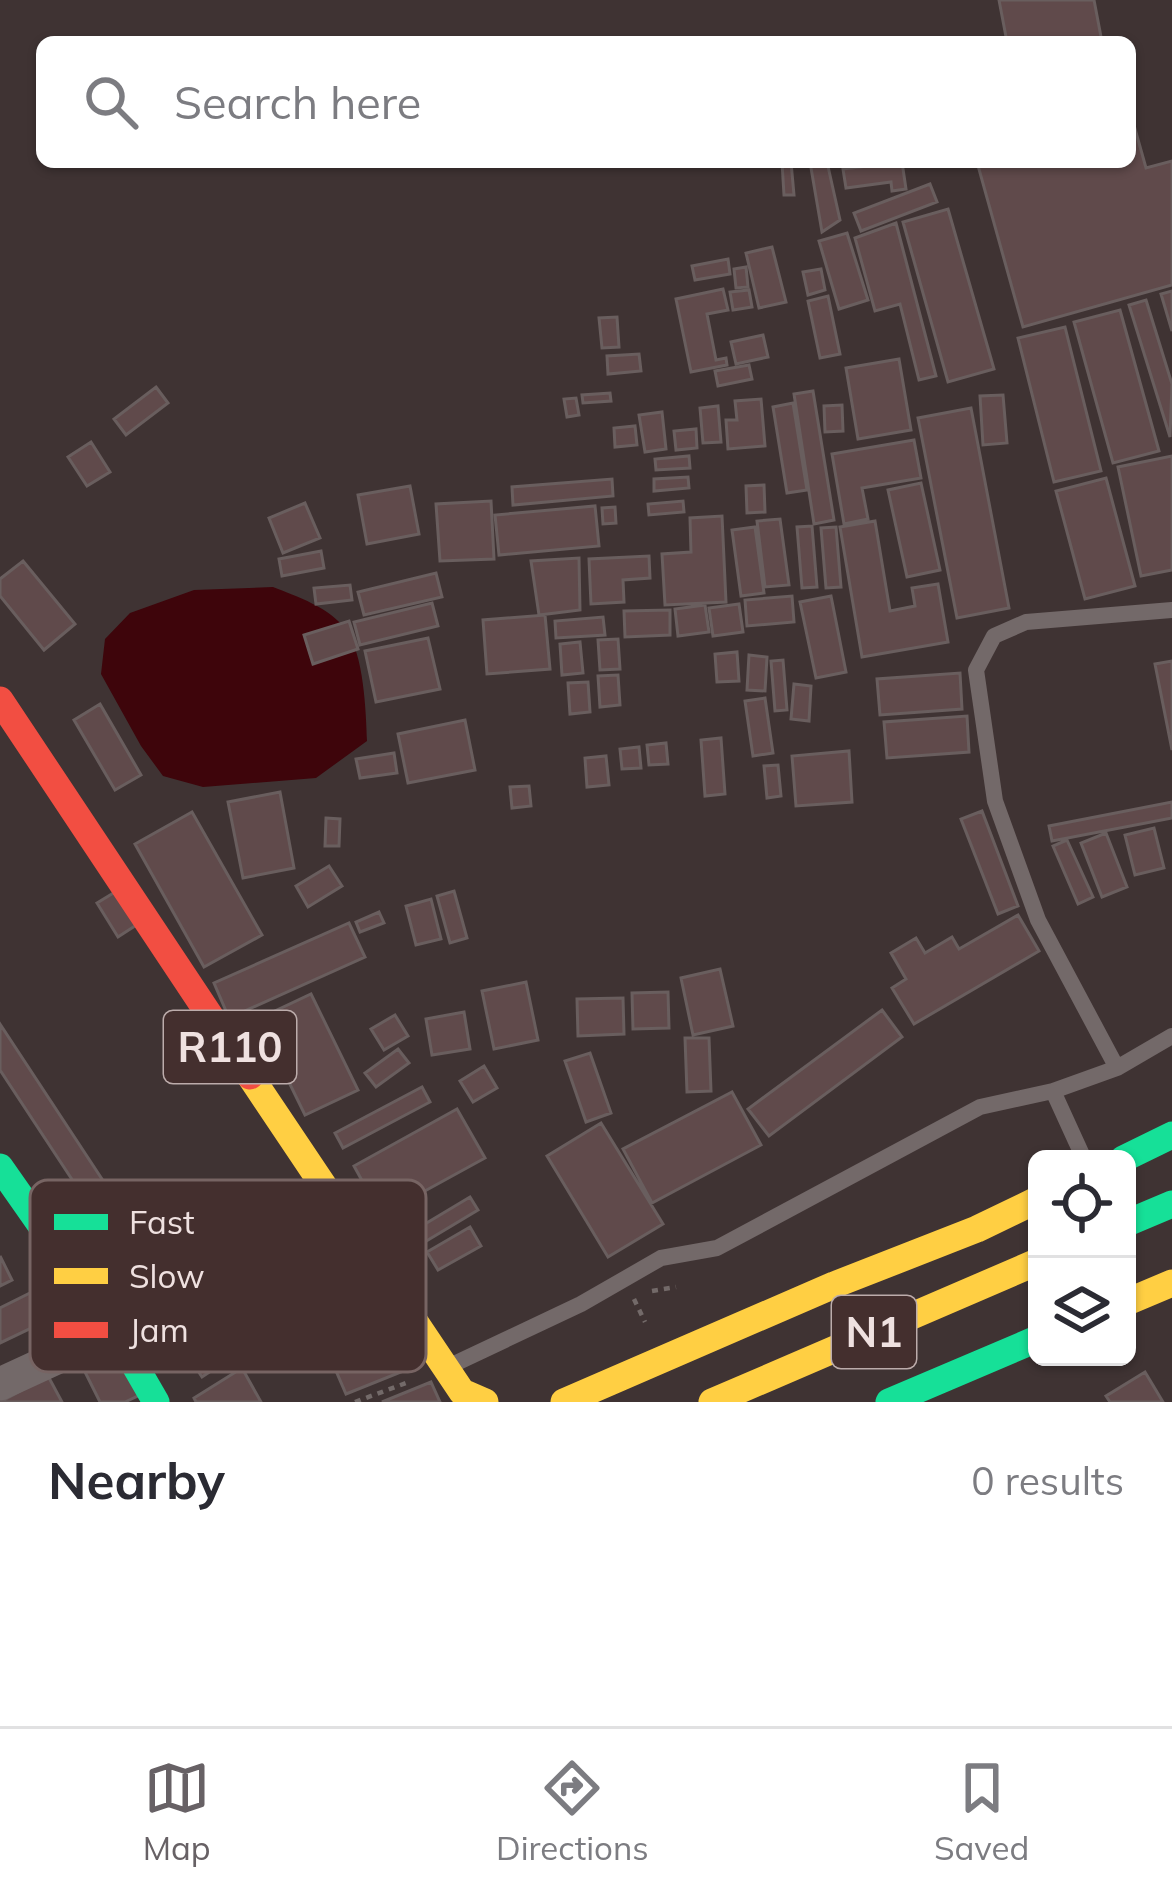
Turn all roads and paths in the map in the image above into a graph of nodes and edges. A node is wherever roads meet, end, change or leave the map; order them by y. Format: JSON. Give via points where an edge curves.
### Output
{"nodes":[{"id":1,"x":1172,"y":610,"type":"edge"},
{"id":2,"x":0,"y":700,"type":"edge"},
{"id":3,"x":1172,"y":1036,"type":"edge"},
{"id":4,"x":1118,"y":1068,"type":"junction"},
{"id":5,"x":1053,"y":1091,"type":"junction"},
{"id":6,"x":1172,"y":1135,"type":"edge"},
{"id":7,"x":1080,"y":1150,"type":"edge"},
{"id":8,"x":1136,"y":1153,"type":"edge"},
{"id":9,"x":0,"y":1167,"type":"edge"},
{"id":10,"x":320,"y":1180,"type":"edge"},
{"id":11,"x":1028,"y":1204,"type":"edge"},
{"id":12,"x":1172,"y":1204,"type":"edge"},
{"id":13,"x":30,"y":1209,"type":"edge"},
{"id":14,"x":1136,"y":1219,"type":"edge"},
{"id":15,"x":1028,"y":1266,"type":"edge"},
{"id":16,"x":1172,"y":1283,"type":"edge"},
{"id":17,"x":1136,"y":1298,"type":"edge"},
{"id":18,"x":426,"y":1339,"type":"edge"},
{"id":19,"x":1028,"y":1343,"type":"edge"},
{"id":20,"x":445,"y":1368,"type":"junction"},
{"id":21,"x":30,"y":1370,"type":"edge"},
{"id":22,"x":139,"y":1372,"type":"edge"},
{"id":23,"x":0,"y":1384,"type":"edge"},
{"id":24,"x":363,"y":1399,"type":"dead end"},
{"id":25,"x":470,"y":1399,"type":"edge"},
{"id":26,"x":156,"y":1402,"type":"edge"},
{"id":27,"x":355,"y":1402,"type":"edge"},
{"id":28,"x":564,"y":1402,"type":"edge"},
{"id":29,"x":712,"y":1402,"type":"edge"},
{"id":30,"x":889,"y":1402,"type":"edge"}],
"edges":[{"from":1,"to":4,"type":"lane","via":[[1027,622],[994,636],[976,670],[995,801],[1038,920]]},
{"from":2,"to":10,"type":"main road","number":"R110"},
{"from":3,"to":4,"type":"lane"},
{"from":4,"to":5,"type":"lane"},
{"from":5,"to":7,"type":"lane"},
{"from":5,"to":20,"type":"lane","via":[[980,1107],[717,1248],[661,1258]]},
{"from":6,"to":8,"type":"main road"},
{"from":9,"to":13,"type":"main road"},
{"from":11,"to":28,"type":"main road"},
{"from":12,"to":14,"type":"main road"},
{"from":15,"to":29,"type":"main road","number":"N1"},
{"from":16,"to":17,"type":"main road"},
{"from":18,"to":20,"type":"main road","number":"R110"},
{"from":19,"to":30,"type":"main road"},
{"from":20,"to":25,"type":"main road","number":"R110"},
{"from":21,"to":23,"type":"street"},
{"from":22,"to":26,"type":"main road"},
{"from":24,"to":27,"type":"path"}]}
